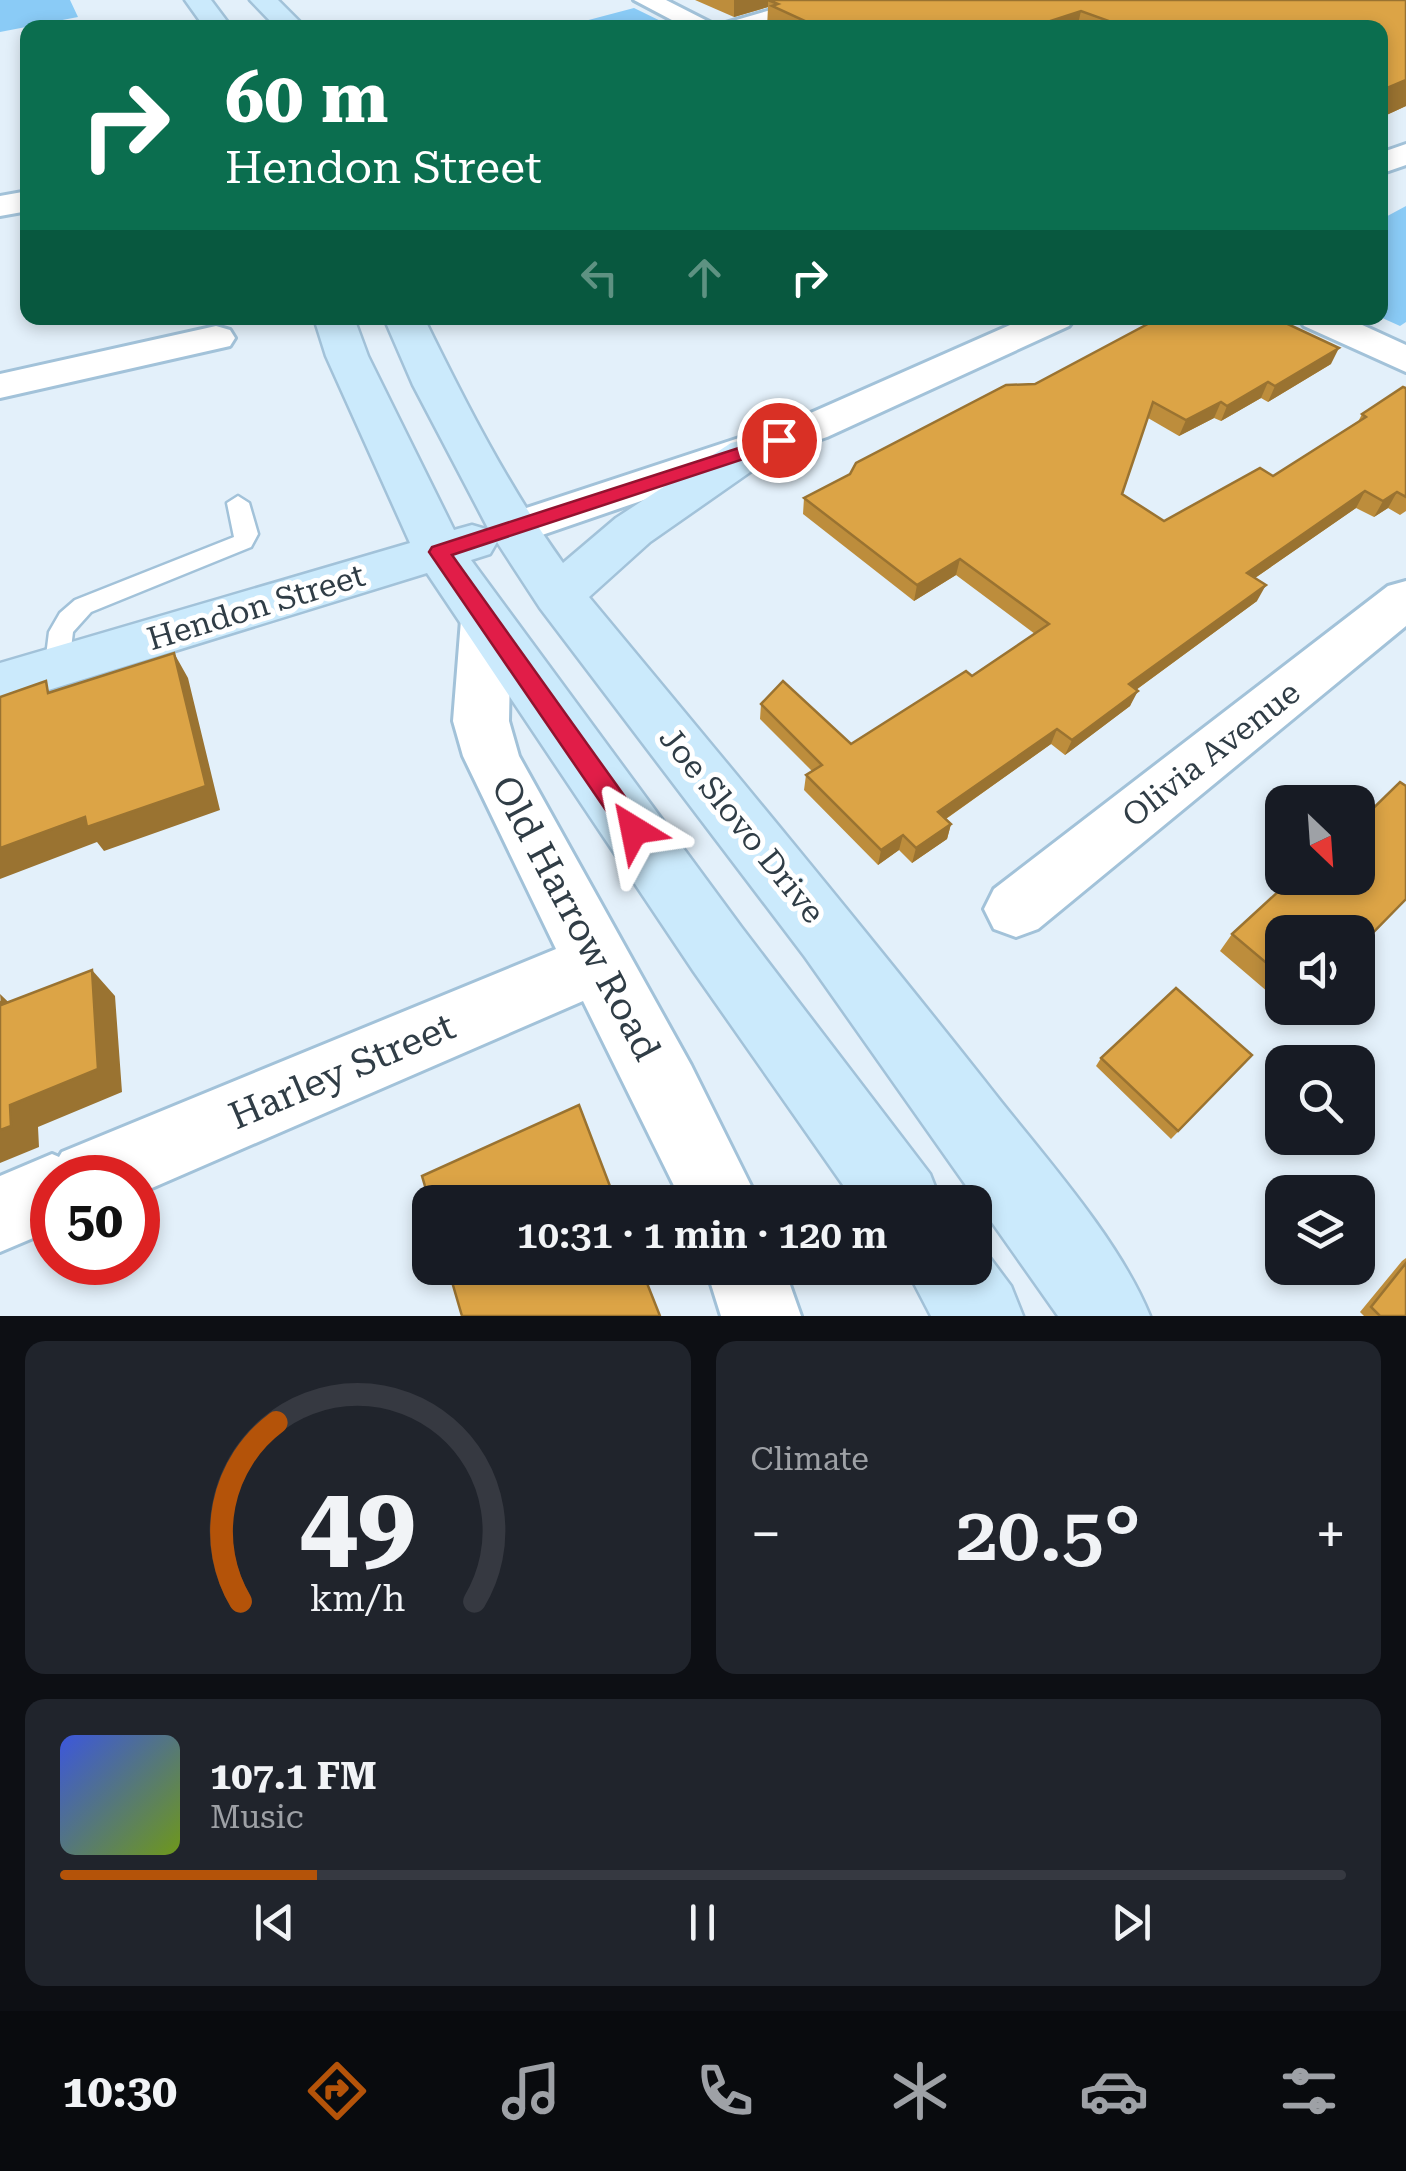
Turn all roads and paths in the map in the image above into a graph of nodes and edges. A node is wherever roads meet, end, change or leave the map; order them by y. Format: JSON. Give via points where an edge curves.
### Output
{"nodes":[{"id":1,"x":234,"y":0,"type":"edge"},
{"id":2,"x":263,"y":0,"type":"edge"},
{"id":3,"x":646,"y":0,"type":"edge"},
{"id":4,"x":832,"y":0,"type":"edge"},
{"id":5,"x":250,"y":20,"type":"edge"},
{"id":6,"x":284,"y":20,"type":"edge"},
{"id":7,"x":690,"y":20,"type":"edge"},
{"id":8,"x":762,"y":20,"type":"edge"},
{"id":9,"x":336,"y":325,"type":"edge"},
{"id":10,"x":407,"y":325,"type":"edge"},
{"id":11,"x":1040,"y":325,"type":"edge"},
{"id":12,"x":1332,"y":325,"type":"edge"},
{"id":13,"x":216,"y":338,"type":"dead end"},
{"id":14,"x":1406,"y":360,"type":"edge"},
{"id":15,"x":0,"y":386,"type":"edge"},
{"id":16,"x":746,"y":452,"type":"junction"},
{"id":17,"x":238,"y":503,"type":"dead end"},
{"id":18,"x":513,"y":529,"type":"junction"},
{"id":19,"x":439,"y":552,"type":"junction"},
{"id":20,"x":558,"y":596,"type":"junction"},
{"id":21,"x":1406,"y":598,"type":"edge"},
{"id":22,"x":486,"y":620,"type":"junction"},
{"id":23,"x":60,"y":666,"type":"junction"},
{"id":24,"x":0,"y":684,"type":"edge"},
{"id":25,"x":1016,"y":908,"type":"dead end"},
{"id":26,"x":596,"y":964,"type":"junction"},
{"id":27,"x":143,"y":1155,"type":"edge"},
{"id":28,"x":713,"y":1185,"type":"edge"},
{"id":29,"x":890,"y":1185,"type":"edge"},
{"id":30,"x":30,"y":1201,"type":"edge"},
{"id":31,"x":0,"y":1214,"type":"edge"},
{"id":32,"x":752,"y":1285,"type":"edge"},
{"id":33,"x":959,"y":1285,"type":"edge"},
{"id":34,"x":762,"y":1316,"type":"edge"},
{"id":35,"x":981,"y":1316,"type":"edge"},
{"id":36,"x":1108,"y":1316,"type":"edge"}],
"edges":[{"from":1,"to":5,"type":"main road"},
{"from":2,"to":6,"type":"main road"},
{"from":3,"to":7,"type":"street"},
{"from":4,"to":8,"type":"street"},
{"from":9,"to":19,"type":"main road"},
{"from":10,"to":18,"type":"main road","name":"Joe Slovo Drive"},
{"from":11,"to":16,"type":"street"},
{"from":12,"to":14,"type":"street"},
{"from":13,"to":15,"type":"street"},
{"from":16,"to":18,"type":"street"},
{"from":16,"to":20,"type":"main road","via":[[633,530]]},
{"from":17,"to":23,"type":"lane","via":[[244,542],[83,606],[57,634]]},
{"from":18,"to":19,"type":"main road","name":"Hendon Street"},
{"from":18,"to":20,"type":"main road","name":"Joe Slovo Drive"},
{"from":19,"to":22,"type":"main road"},
{"from":19,"to":23,"type":"main road","name":"Hendon Street"},
{"from":20,"to":36,"type":"main road","name":"Joe Slovo Drive","via":[[830,935]]},
{"from":21,"to":25,"type":"street","name":"Olivia Avenue"},
{"from":22,"to":26,"type":"street","name":"Old Harrow Road","via":[[481,721],[492,756]]},
{"from":22,"to":29,"type":"main road"},
{"from":23,"to":24,"type":"main road","name":"Hendon Street"},
{"from":26,"to":27,"type":"street","name":"Harley Street"},
{"from":26,"to":28,"type":"street","name":"Old Harrow Road"},
{"from":30,"to":31,"type":"street"},
{"from":32,"to":34,"type":"street"},
{"from":33,"to":35,"type":"main road"}]}
